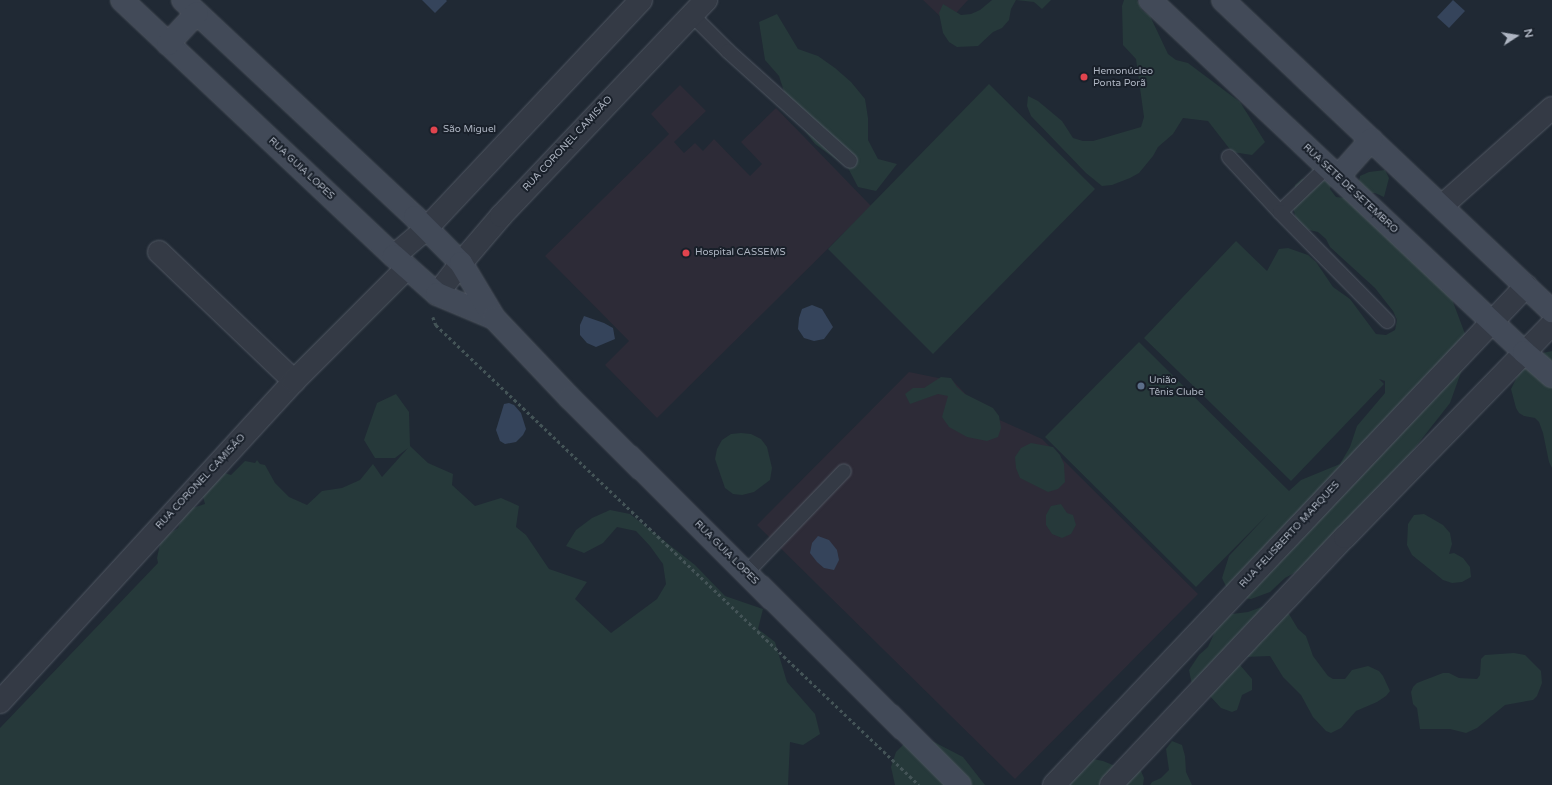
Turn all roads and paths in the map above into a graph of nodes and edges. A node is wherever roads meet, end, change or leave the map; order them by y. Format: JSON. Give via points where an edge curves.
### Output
{"nodes":[{"id":1,"x":122,"y":0,"type":"edge"},
{"id":2,"x":641,"y":0,"type":"edge"},
{"id":3,"x":1150,"y":0,"type":"edge"},
{"id":4,"x":1223,"y":0,"type":"edge"},
{"id":5,"x":190,"y":7,"type":"edge"},
{"id":6,"x":699,"y":7,"type":"edge"},
{"id":7,"x":168,"y":44,"type":"junction"},
{"id":8,"x":1552,"y":108,"type":"edge"},
{"id":9,"x":1371,"y":140,"type":"junction"},
{"id":10,"x":1229,"y":157,"type":"dead end"},
{"id":11,"x":850,"y":161,"type":"dead end"},
{"id":12,"x":1333,"y":172,"type":"junction"},
{"id":13,"x":1442,"y":206,"type":"junction"},
{"id":14,"x":1280,"y":212,"type":"junction"},
{"id":15,"x":426,"y":229,"type":"junction"},
{"id":16,"x":159,"y":252,"type":"dead end"},
{"id":17,"x":400,"y":262,"type":"junction"},
{"id":18,"x":461,"y":263,"type":"junction"},
{"id":19,"x":1526,"y":286,"type":"junction"},
{"id":20,"x":432,"y":289,"type":"junction"},
{"id":21,"x":1552,"y":311,"type":"edge"},
{"id":22,"x":494,"y":318,"type":"junction"},
{"id":23,"x":1387,"y":321,"type":"dead end"},
{"id":24,"x":1491,"y":322,"type":"junction"},
{"id":25,"x":1552,"y":324,"type":"edge"},
{"id":26,"x":1524,"y":352,"type":"junction"},
{"id":27,"x":1552,"y":376,"type":"edge"},
{"id":28,"x":294,"y":381,"type":"junction"},
{"id":29,"x":844,"y":471,"type":"dead end"},
{"id":30,"x":746,"y":573,"type":"junction"},
{"id":31,"x":0,"y":702,"type":"edge"},
{"id":32,"x":919,"y":785,"type":"edge"},
{"id":33,"x":960,"y":785,"type":"edge"},
{"id":34,"x":1054,"y":785,"type":"edge"},
{"id":35,"x":1112,"y":785,"type":"edge"}],
"edges":[{"from":1,"to":7,"type":"main road","name":"RUA GUIA LOPES"},
{"from":2,"to":15,"type":"street","name":"RUA CORONEL CAMISÃO"},
{"from":3,"to":12,"type":"main road","name":"RUA SETE DE SETEMBRO"},
{"from":4,"to":9,"type":"main road"},
{"from":5,"to":7,"type":"main road"},
{"from":5,"to":15,"type":"main road","name":"RUA GUIA LOPES"},
{"from":6,"to":11,"type":"lane","via":[[728,50]]},
{"from":6,"to":18,"type":"street","name":"RUA CORONEL CAMISÃO","via":[[511,205]]},
{"from":7,"to":17,"type":"main road","name":"RUA GUIA LOPES"},
{"from":8,"to":13,"type":"street"},
{"from":9,"to":12,"type":"main road"},
{"from":9,"to":13,"type":"main road"},
{"from":10,"to":14,"type":"lane"},
{"from":12,"to":14,"type":"lane"},
{"from":12,"to":24,"type":"main road","name":"RUA SETE DE SETEMBRO"},
{"from":13,"to":19,"type":"main road"},
{"from":14,"to":23,"type":"lane"},
{"from":15,"to":17,"type":"street","name":"RUA CORONEL CAMISÃO","via":[[402,250]]},
{"from":15,"to":18,"type":"main road","name":"RUA GUIA LOPES"},
{"from":16,"to":28,"type":"street"},
{"from":17,"to":20,"type":"main road","name":"RUA GUIA LOPES"},
{"from":17,"to":28,"type":"street","name":"RUA CORONEL CAMISÃO"},
{"from":18,"to":20,"type":"street","name":"RUA CORONEL CAMISÃO"},
{"from":18,"to":22,"type":"main road","name":"RUA GUIA LOPES"},
{"from":19,"to":21,"type":"main road"},
{"from":19,"to":24,"type":"street","name":"RUA FELISBERTO MARQUES"},
{"from":20,"to":22,"type":"main road","name":"RUA GUIA LOPES"},
{"from":20,"to":32,"type":"path","via":[[426,303],[436,325]]},
{"from":22,"to":30,"type":"main road","name":"RUA GUIA LOPES","via":[[570,398]]},
{"from":24,"to":26,"type":"main road","name":"RUA SETE DE SETEMBRO"},
{"from":24,"to":34,"type":"street","name":"RUA FELISBERTO MARQUES"},
{"from":25,"to":26,"type":"street"},
{"from":26,"to":27,"type":"main road","name":"RUA SETE DE SETEMBRO"},
{"from":26,"to":35,"type":"street"},
{"from":28,"to":31,"type":"street","name":"RUA CORONEL CAMISÃO"},
{"from":29,"to":30,"type":"lane"},
{"from":30,"to":33,"type":"main road","name":"RUA GUIA LOPES"}]}
